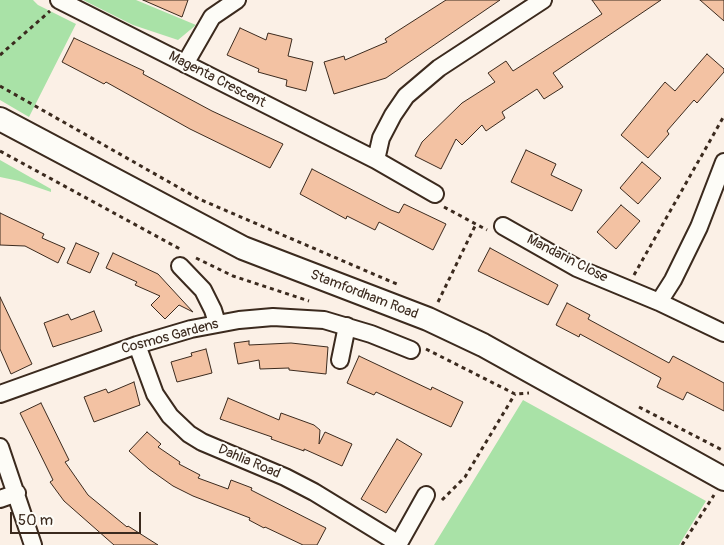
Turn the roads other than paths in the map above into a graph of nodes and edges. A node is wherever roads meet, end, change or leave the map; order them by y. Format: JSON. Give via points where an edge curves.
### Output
{"nodes":[{"id":1,"x":60,"y":0,"type":"edge"},
{"id":2,"x":237,"y":0,"type":"edge"},
{"id":3,"x":536,"y":2,"type":"edge"},
{"id":4,"x":185,"y":64,"type":"junction"},
{"id":5,"x":0,"y":118,"type":"edge"},
{"id":6,"x":376,"y":160,"type":"junction"},
{"id":7,"x":724,"y":162,"type":"edge"},
{"id":8,"x":435,"y":194,"type":"road end"},
{"id":9,"x":503,"y":226,"type":"road end"},
{"id":10,"x":180,"y":266,"type":"dead end"},
{"id":11,"x":659,"y":302,"type":"junction"},
{"id":12,"x":217,"y":323,"type":"junction"},
{"id":13,"x":347,"y":326,"type":"junction"},
{"id":14,"x":724,"y":333,"type":"edge"},
{"id":15,"x":137,"y":345,"type":"junction"},
{"id":16,"x":411,"y":350,"type":"dead end"},
{"id":17,"x":340,"y":360,"type":"dead end"},
{"id":18,"x":0,"y":394,"type":"edge"},
{"id":19,"x":0,"y":447,"type":"edge"},
{"id":20,"x":724,"y":479,"type":"edge"},
{"id":21,"x":17,"y":493,"type":"junction"},
{"id":22,"x":0,"y":499,"type":"edge"},
{"id":23,"x":432,"y":499,"type":"road end"},
{"id":24,"x":399,"y":544,"type":"edge"},
{"id":25,"x":32,"y":545,"type":"edge"}],
"edges":[{"from":1,"to":4,"type":"street","name":"Magenta Crescent"},
{"from":2,"to":4,"type":"street","via":[[212,18]]},
{"from":3,"to":6,"type":"street","via":[[462,51],[406,96],[381,138]]},
{"from":4,"to":6,"type":"street","name":"Magenta Crescent"},
{"from":5,"to":20,"type":"main road","name":"Stamfordham Road","via":[[243,248],[428,319],[483,345]]},
{"from":6,"to":8,"type":"street","name":"Magenta Crescent"},
{"from":7,"to":11,"type":"street","via":[[699,227]]},
{"from":9,"to":11,"type":"street","name":"Mandarin Close","via":[[577,268]]},
{"from":10,"to":12,"type":"street","via":[[203,290]]},
{"from":11,"to":14,"type":"street","name":"Mandarin Close"},
{"from":12,"to":13,"type":"street","name":"Cosmos Gardens","via":[[290,317]]},
{"from":12,"to":15,"type":"street","name":"Cosmos Gardens"},
{"from":13,"to":16,"type":"street","name":"Cosmos Gardens"},
{"from":13,"to":17,"type":"street"},
{"from":15,"to":18,"type":"street","name":"Cosmos Gardens"},
{"from":15,"to":24,"type":"street","name":"Dahlia Road","via":[[155,394],[170,416],[189,434],[314,492]]},
{"from":19,"to":21,"type":"street"},
{"from":21,"to":22,"type":"street"},
{"from":21,"to":25,"type":"street"},
{"from":23,"to":24,"type":"street","name":"Dahlia Road"}]}
